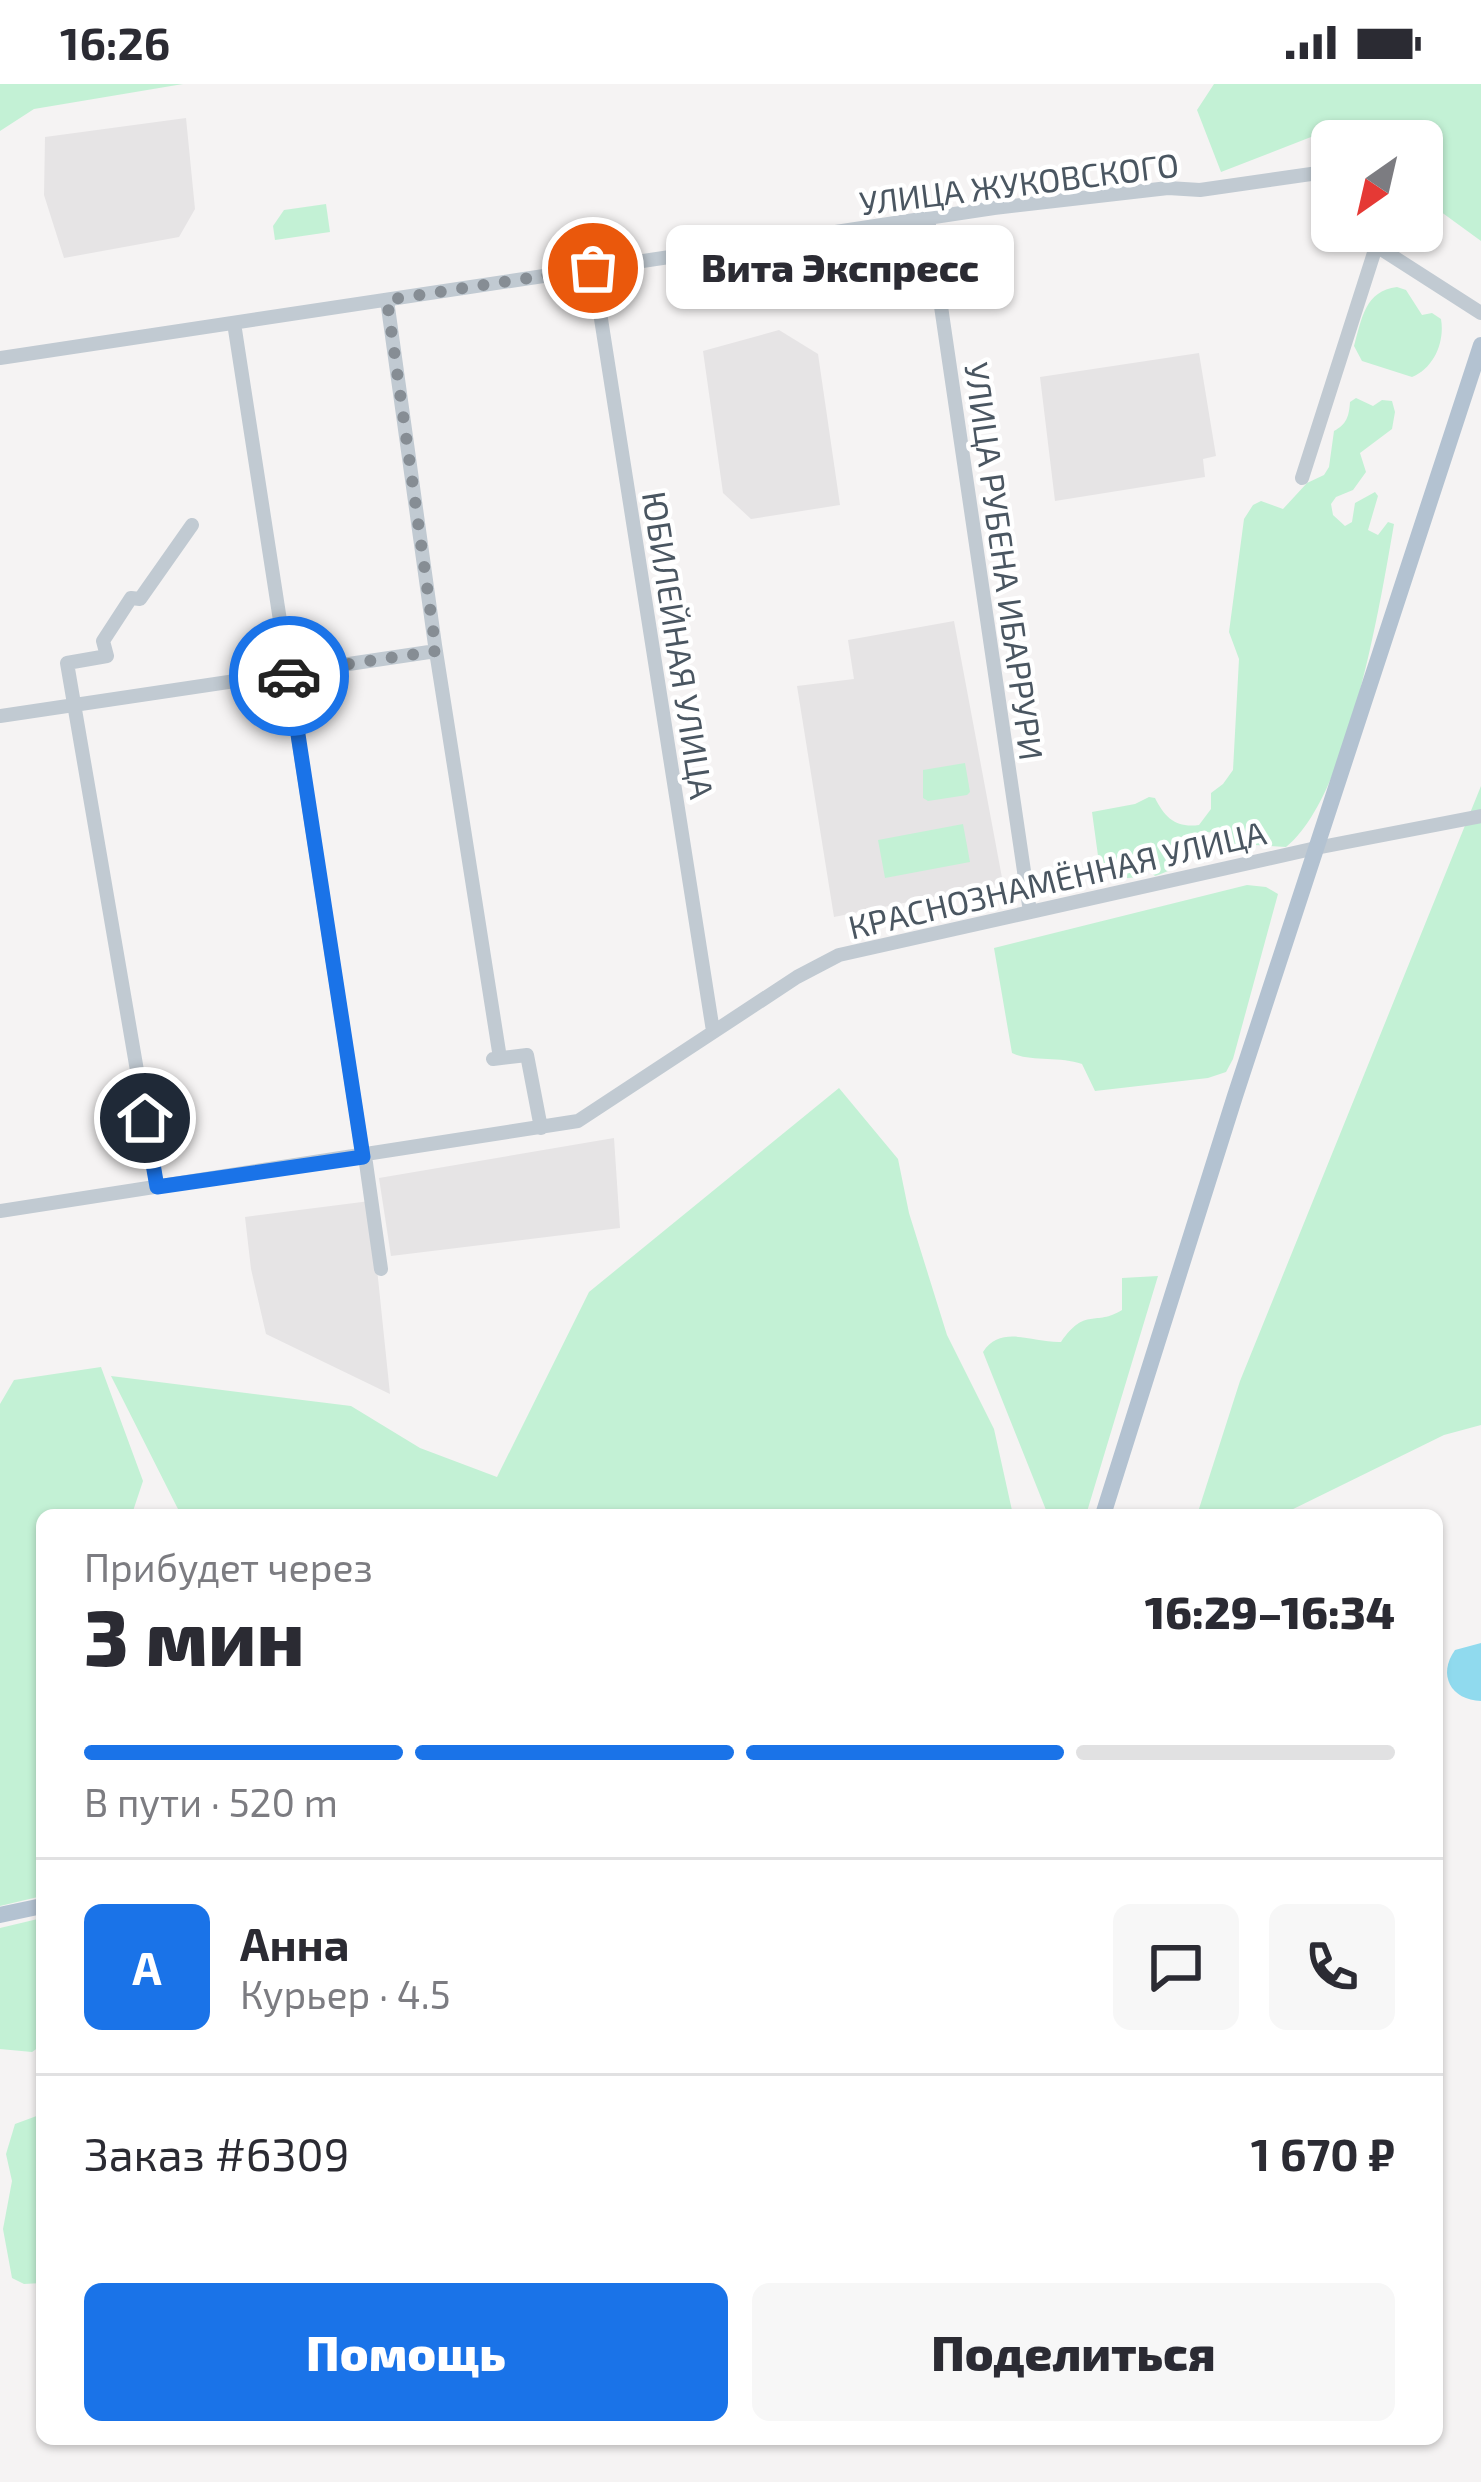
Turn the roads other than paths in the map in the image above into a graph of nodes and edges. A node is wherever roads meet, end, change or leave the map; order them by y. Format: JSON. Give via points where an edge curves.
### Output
{"nodes":[{"id":1,"x":1311,"y":174,"type":"edge"},
{"id":2,"x":928,"y":218,"type":"junction"},
{"id":3,"x":1376,"y":252,"type":"edge"},
{"id":4,"x":1398,"y":252,"type":"edge"},
{"id":5,"x":593,"y":268,"type":"junction"},
{"id":6,"x":387,"y":300,"type":"junction"},
{"id":7,"x":1481,"y":313,"type":"edge"},
{"id":8,"x":234,"y":323,"type":"junction"},
{"id":9,"x":1481,"y":345,"type":"edge"},
{"id":10,"x":0,"y":358,"type":"edge"},
{"id":11,"x":1302,"y":478,"type":"dead end"},
{"id":12,"x":192,"y":525,"type":"dead end"},
{"id":13,"x":436,"y":651,"type":"junction"},
{"id":14,"x":288,"y":673,"type":"junction"},
{"id":15,"x":74,"y":704,"type":"junction"},
{"id":16,"x":0,"y":716,"type":"edge"},
{"id":17,"x":1481,"y":816,"type":"edge"},
{"id":18,"x":1316,"y":848,"type":"junction"},
{"id":19,"x":1030,"y":912,"type":"junction"},
{"id":20,"x":713,"y":1030,"type":"junction"},
{"id":21,"x":541,"y":1128,"type":"junction"},
{"id":22,"x":364,"y":1157,"type":"junction"},
{"id":23,"x":157,"y":1187,"type":"junction"},
{"id":24,"x":0,"y":1211,"type":"edge"},
{"id":25,"x":381,"y":1269,"type":"dead end"},
{"id":26,"x":1105,"y":1509,"type":"edge"},
{"id":27,"x":36,"y":1907,"type":"edge"},
{"id":28,"x":0,"y":1916,"type":"edge"}],
"edges":[{"from":1,"to":2,"type":"street","name":"УЛИЦА ЖУКОВСКОГО"},
{"from":2,"to":5,"type":"street","name":"УЛИЦА ЖУКОВСКОГО"},
{"from":2,"to":19,"type":"street","name":"УЛИЦА РУБЕНА ИБАРРУРИ"},
{"from":3,"to":11,"type":"street"},
{"from":4,"to":7,"type":"street"},
{"from":5,"to":6,"type":"street","name":"УЛИЦА ЖУКОВСКОГО"},
{"from":5,"to":20,"type":"street","name":"ЮБИЛЕЙНАЯ УЛИЦА"},
{"from":6,"to":8,"type":"street","name":"УЛИЦА ЖУКОВСКОГО"},
{"from":6,"to":13,"type":"street"},
{"from":8,"to":10,"type":"street","name":"УЛИЦА ЖУКОВСКОГО"},
{"from":8,"to":14,"type":"street"},
{"from":9,"to":18,"type":"main road"},
{"from":12,"to":15,"type":"street","via":[[103,641],[107,656],[67,664]]},
{"from":13,"to":14,"type":"street"},
{"from":13,"to":21,"type":"street","via":[[496,1059],[527,1055]]},
{"from":14,"to":15,"type":"street"},
{"from":14,"to":22,"type":"street"},
{"from":15,"to":16,"type":"street"},
{"from":15,"to":23,"type":"street"},
{"from":17,"to":18,"type":"street","name":"КРАСНОЗНАМЁННАЯ УЛИЦА"},
{"from":18,"to":19,"type":"street","name":"КРАСНОЗНАМЁННАЯ УЛИЦА"},
{"from":18,"to":26,"type":"main road"},
{"from":19,"to":20,"type":"street","name":"КРАСНОЗНАМЁННАЯ УЛИЦА","via":[[839,955]]},
{"from":20,"to":21,"type":"street","name":"КРАСНОЗНАМЁННАЯ УЛИЦА","via":[[588,1117]]},
{"from":21,"to":22,"type":"street","name":"КРАСНОЗНАМЁННАЯ УЛИЦА"},
{"from":22,"to":23,"type":"street","name":"КРАСНОЗНАМЁННАЯ УЛИЦА"},
{"from":22,"to":25,"type":"street"},
{"from":23,"to":24,"type":"street","name":"КРАСНОЗНАМЁННАЯ УЛИЦА"},
{"from":27,"to":28,"type":"main road"}]}
